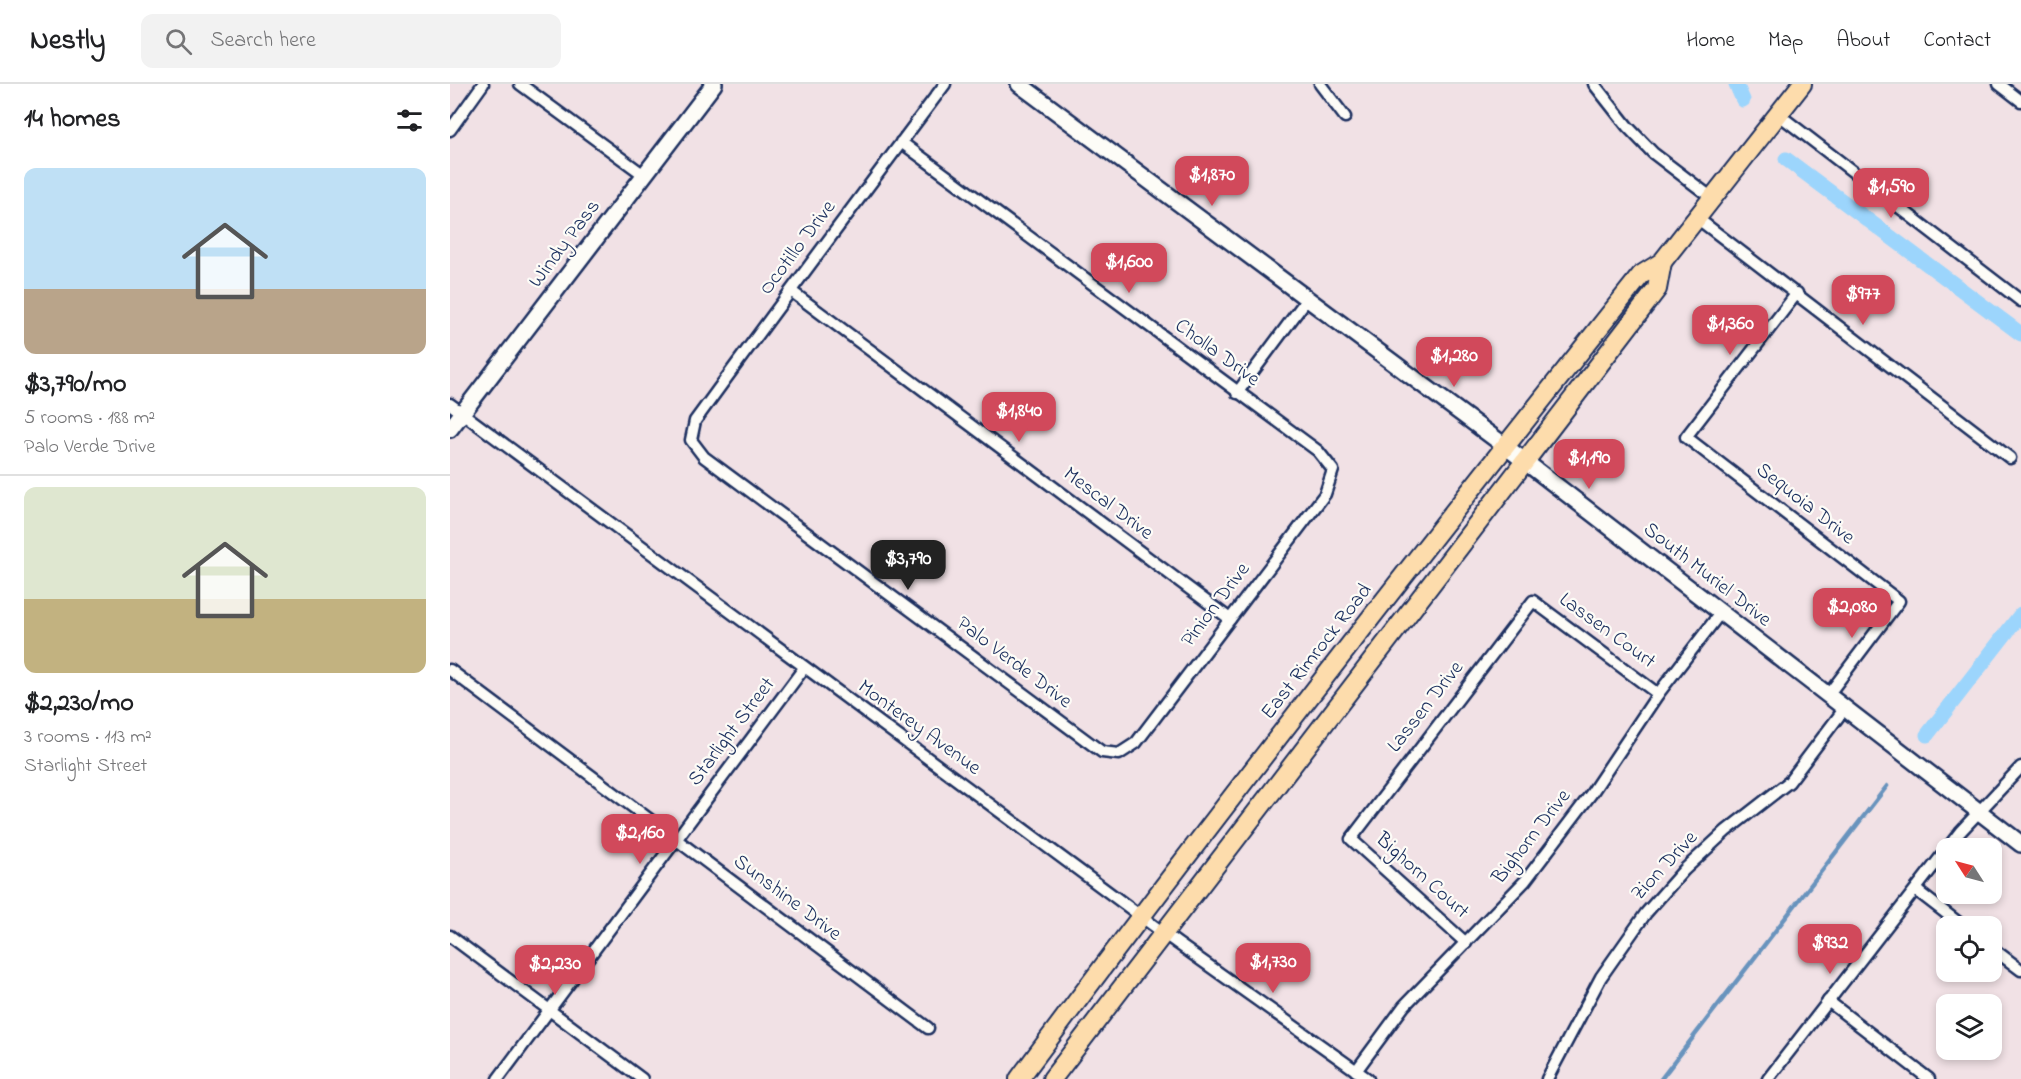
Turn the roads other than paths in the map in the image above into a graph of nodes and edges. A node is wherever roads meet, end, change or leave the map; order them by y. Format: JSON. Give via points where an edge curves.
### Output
{"nodes":[{"id":1,"x":483,"y":84,"type":"edge"},
{"id":2,"x":520,"y":84,"type":"edge"},
{"id":3,"x":714,"y":84,"type":"edge"},
{"id":4,"x":945,"y":84,"type":"edge"},
{"id":5,"x":1019,"y":84,"type":"edge"},
{"id":6,"x":1320,"y":84,"type":"edge"},
{"id":7,"x":1594,"y":84,"type":"edge"},
{"id":8,"x":1802,"y":84,"type":"edge"},
{"id":9,"x":1999,"y":84,"type":"edge"},
{"id":10,"x":2021,"y":101,"type":"edge"},
{"id":11,"x":1778,"y":114,"type":"junction"},
{"id":12,"x":1345,"y":117,"type":"dead end"},
{"id":13,"x":450,"y":130,"type":"edge"},
{"id":14,"x":901,"y":142,"type":"junction"},
{"id":15,"x":644,"y":175,"type":"junction"},
{"id":16,"x":1712,"y":198,"type":"junction"},
{"id":17,"x":1696,"y":218,"type":"junction"},
{"id":18,"x":1662,"y":262,"type":"junction"},
{"id":19,"x":790,"y":291,"type":"junction"},
{"id":20,"x":1797,"y":293,"type":"junction"},
{"id":21,"x":1307,"y":299,"type":"junction"},
{"id":22,"x":2021,"y":301,"type":"edge"},
{"id":23,"x":1237,"y":393,"type":"junction"},
{"id":24,"x":456,"y":409,"type":"edge"},
{"id":25,"x":450,"y":429,"type":"edge"},
{"id":26,"x":691,"y":440,"type":"joint"},
{"id":27,"x":1505,"y":446,"type":"junction"},
{"id":28,"x":2010,"y":458,"type":"dead end"},
{"id":29,"x":1526,"y":462,"type":"junction"},
{"id":30,"x":1333,"y":470,"type":"joint"},
{"id":31,"x":1533,"y":601,"type":"joint"},
{"id":32,"x":1721,"y":612,"type":"junction"},
{"id":33,"x":1230,"y":619,"type":"junction"},
{"id":34,"x":804,"y":668,"type":"junction"},
{"id":35,"x":450,"y":670,"type":"edge"},
{"id":36,"x":1659,"y":694,"type":"junction"},
{"id":37,"x":1828,"y":695,"type":"junction"},
{"id":38,"x":1845,"y":708,"type":"junction"},
{"id":39,"x":1119,"y":754,"type":"joint"},
{"id":40,"x":2021,"y":767,"type":"edge"},
{"id":41,"x":1979,"y":811,"type":"junction"},
{"id":42,"x":676,"y":839,"type":"junction"},
{"id":43,"x":1351,"y":839,"type":"joint"},
{"id":44,"x":2021,"y":844,"type":"edge"},
{"id":45,"x":1916,"y":890,"type":"junction"},
{"id":46,"x":1140,"y":916,"type":"junction"},
{"id":47,"x":1950,"y":916,"type":"edge"},
{"id":48,"x":1163,"y":932,"type":"junction"},
{"id":49,"x":450,"y":936,"type":"edge"},
{"id":50,"x":1466,"y":943,"type":"junction"},
{"id":51,"x":2002,"y":956,"type":"edge"},
{"id":52,"x":2021,"y":970,"type":"edge"},
{"id":53,"x":1828,"y":1001,"type":"junction"},
{"id":54,"x":550,"y":1010,"type":"junction"},
{"id":55,"x":928,"y":1028,"type":"dead end"},
{"id":56,"x":1356,"y":1071,"type":"junction"},
{"id":57,"x":498,"y":1079,"type":"edge"},
{"id":58,"x":642,"y":1079,"type":"edge"},
{"id":59,"x":1019,"y":1079,"type":"edge"},
{"id":60,"x":1052,"y":1079,"type":"edge"},
{"id":61,"x":1368,"y":1079,"type":"edge"},
{"id":62,"x":1547,"y":1079,"type":"edge"},
{"id":63,"x":1768,"y":1079,"type":"edge"},
{"id":64,"x":1929,"y":1079,"type":"edge"}],
"edges":[{"from":1,"to":13,"type":"street"},
{"from":2,"to":15,"type":"street"},
{"from":3,"to":15,"type":"street","name":"Windy Pass"},
{"from":4,"to":14,"type":"street","name":"Ocotillo Drive"},
{"from":5,"to":21,"type":"street","name":"South Muriel Drive"},
{"from":6,"to":12,"type":"street"},
{"from":7,"to":16,"type":"street","via":[[1653,153]]},
{"from":8,"to":11,"type":"main road","name":"East Rimrock Road"},
{"from":9,"to":10,"type":"street"},
{"from":11,"to":16,"type":"main road","name":"East Rimrock Road"},
{"from":11,"to":22,"type":"street"},
{"from":14,"to":19,"type":"street","name":"Ocotillo Drive"},
{"from":14,"to":23,"type":"street","name":"Cholla Drive"},
{"from":15,"to":24,"type":"street","name":"Windy Pass"},
{"from":16,"to":17,"type":"main road","name":"East Rimrock Road"},
{"from":17,"to":18,"type":"main road","name":"East Rimrock Road"},
{"from":17,"to":20,"type":"street"},
{"from":18,"to":27,"type":"main road","name":"East Rimrock Road","via":[[1641,275]]},
{"from":18,"to":29,"type":"main road","name":"East Rimrock Road","via":[[1657,289]]},
{"from":19,"to":26,"type":"street","name":"Ocotillo Drive","via":[[695,421]]},
{"from":19,"to":33,"type":"street","name":"Mescal Drive"},
{"from":20,"to":28,"type":"street"},
{"from":20,"to":37,"type":"street","name":"Sequoia Drive","via":[[1686,437],[1899,601]]},
{"from":21,"to":23,"type":"street"},
{"from":21,"to":27,"type":"street","name":"South Muriel Drive"},
{"from":23,"to":30,"type":"street","name":"Cholla Drive","via":[[1318,451]]},
{"from":24,"to":25,"type":"street","name":"Windy Pass"},
{"from":24,"to":34,"type":"street","name":"Monterey Avenue"},
{"from":26,"to":39,"type":"street","name":"Palo Verde Drive","via":[[704,457],[1102,752]]},
{"from":27,"to":29,"type":"street","name":"South Muriel Drive"},
{"from":27,"to":46,"type":"main road","name":"East Rimrock Road"},
{"from":29,"to":32,"type":"street","name":"South Muriel Drive"},
{"from":29,"to":48,"type":"main road","name":"East Rimrock Road"},
{"from":30,"to":33,"type":"street","name":"Pinion Drive","via":[[1325,494]]},
{"from":31,"to":36,"type":"street","name":"Lassen Court"},
{"from":31,"to":43,"type":"street","name":"Lassen Drive"},
{"from":32,"to":36,"type":"street","name":"Bighorn Drive"},
{"from":32,"to":37,"type":"street","name":"South Muriel Drive"},
{"from":33,"to":39,"type":"street","name":"Pinion Drive","via":[[1136,743]]},
{"from":34,"to":42,"type":"street","name":"Starlight Street"},
{"from":34,"to":46,"type":"street","name":"Monterey Avenue"},
{"from":35,"to":42,"type":"street","name":"Sunshine Drive"},
{"from":36,"to":50,"type":"street","name":"Bighorn Drive","via":[[1591,794],[1531,872]]},
{"from":37,"to":38,"type":"street","name":"South Muriel Drive"},
{"from":38,"to":41,"type":"street","name":"South Muriel Drive"},
{"from":38,"to":62,"type":"street","name":"Zion Drive","via":[[1789,782],[1726,831],[1646,913],[1601,977]]},
{"from":40,"to":41,"type":"street"},
{"from":41,"to":44,"type":"street","name":"South Muriel Drive"},
{"from":41,"to":45,"type":"street"},
{"from":42,"to":54,"type":"street","name":"Starlight Street"},
{"from":42,"to":55,"type":"street","name":"Sunshine Drive"},
{"from":43,"to":50,"type":"street","name":"Bighorn Court"},
{"from":45,"to":47,"type":"street"},
{"from":45,"to":53,"type":"street"},
{"from":46,"to":48,"type":"street","name":"Monterey Avenue"},
{"from":46,"to":59,"type":"main road","name":"East Rimrock Road"},
{"from":48,"to":56,"type":"street","name":"Monterey Avenue"},
{"from":48,"to":60,"type":"main road","name":"East Rimrock Road"},
{"from":49,"to":54,"type":"street"},
{"from":50,"to":56,"type":"street","name":"Bighorn Drive","via":[[1404,1006]]},
{"from":51,"to":52,"type":"street"},
{"from":53,"to":63,"type":"street"},
{"from":53,"to":64,"type":"street"},
{"from":54,"to":57,"type":"street","name":"Starlight Street"},
{"from":54,"to":58,"type":"street"},
{"from":56,"to":61,"type":"street","name":"Monterey Avenue"}]}
